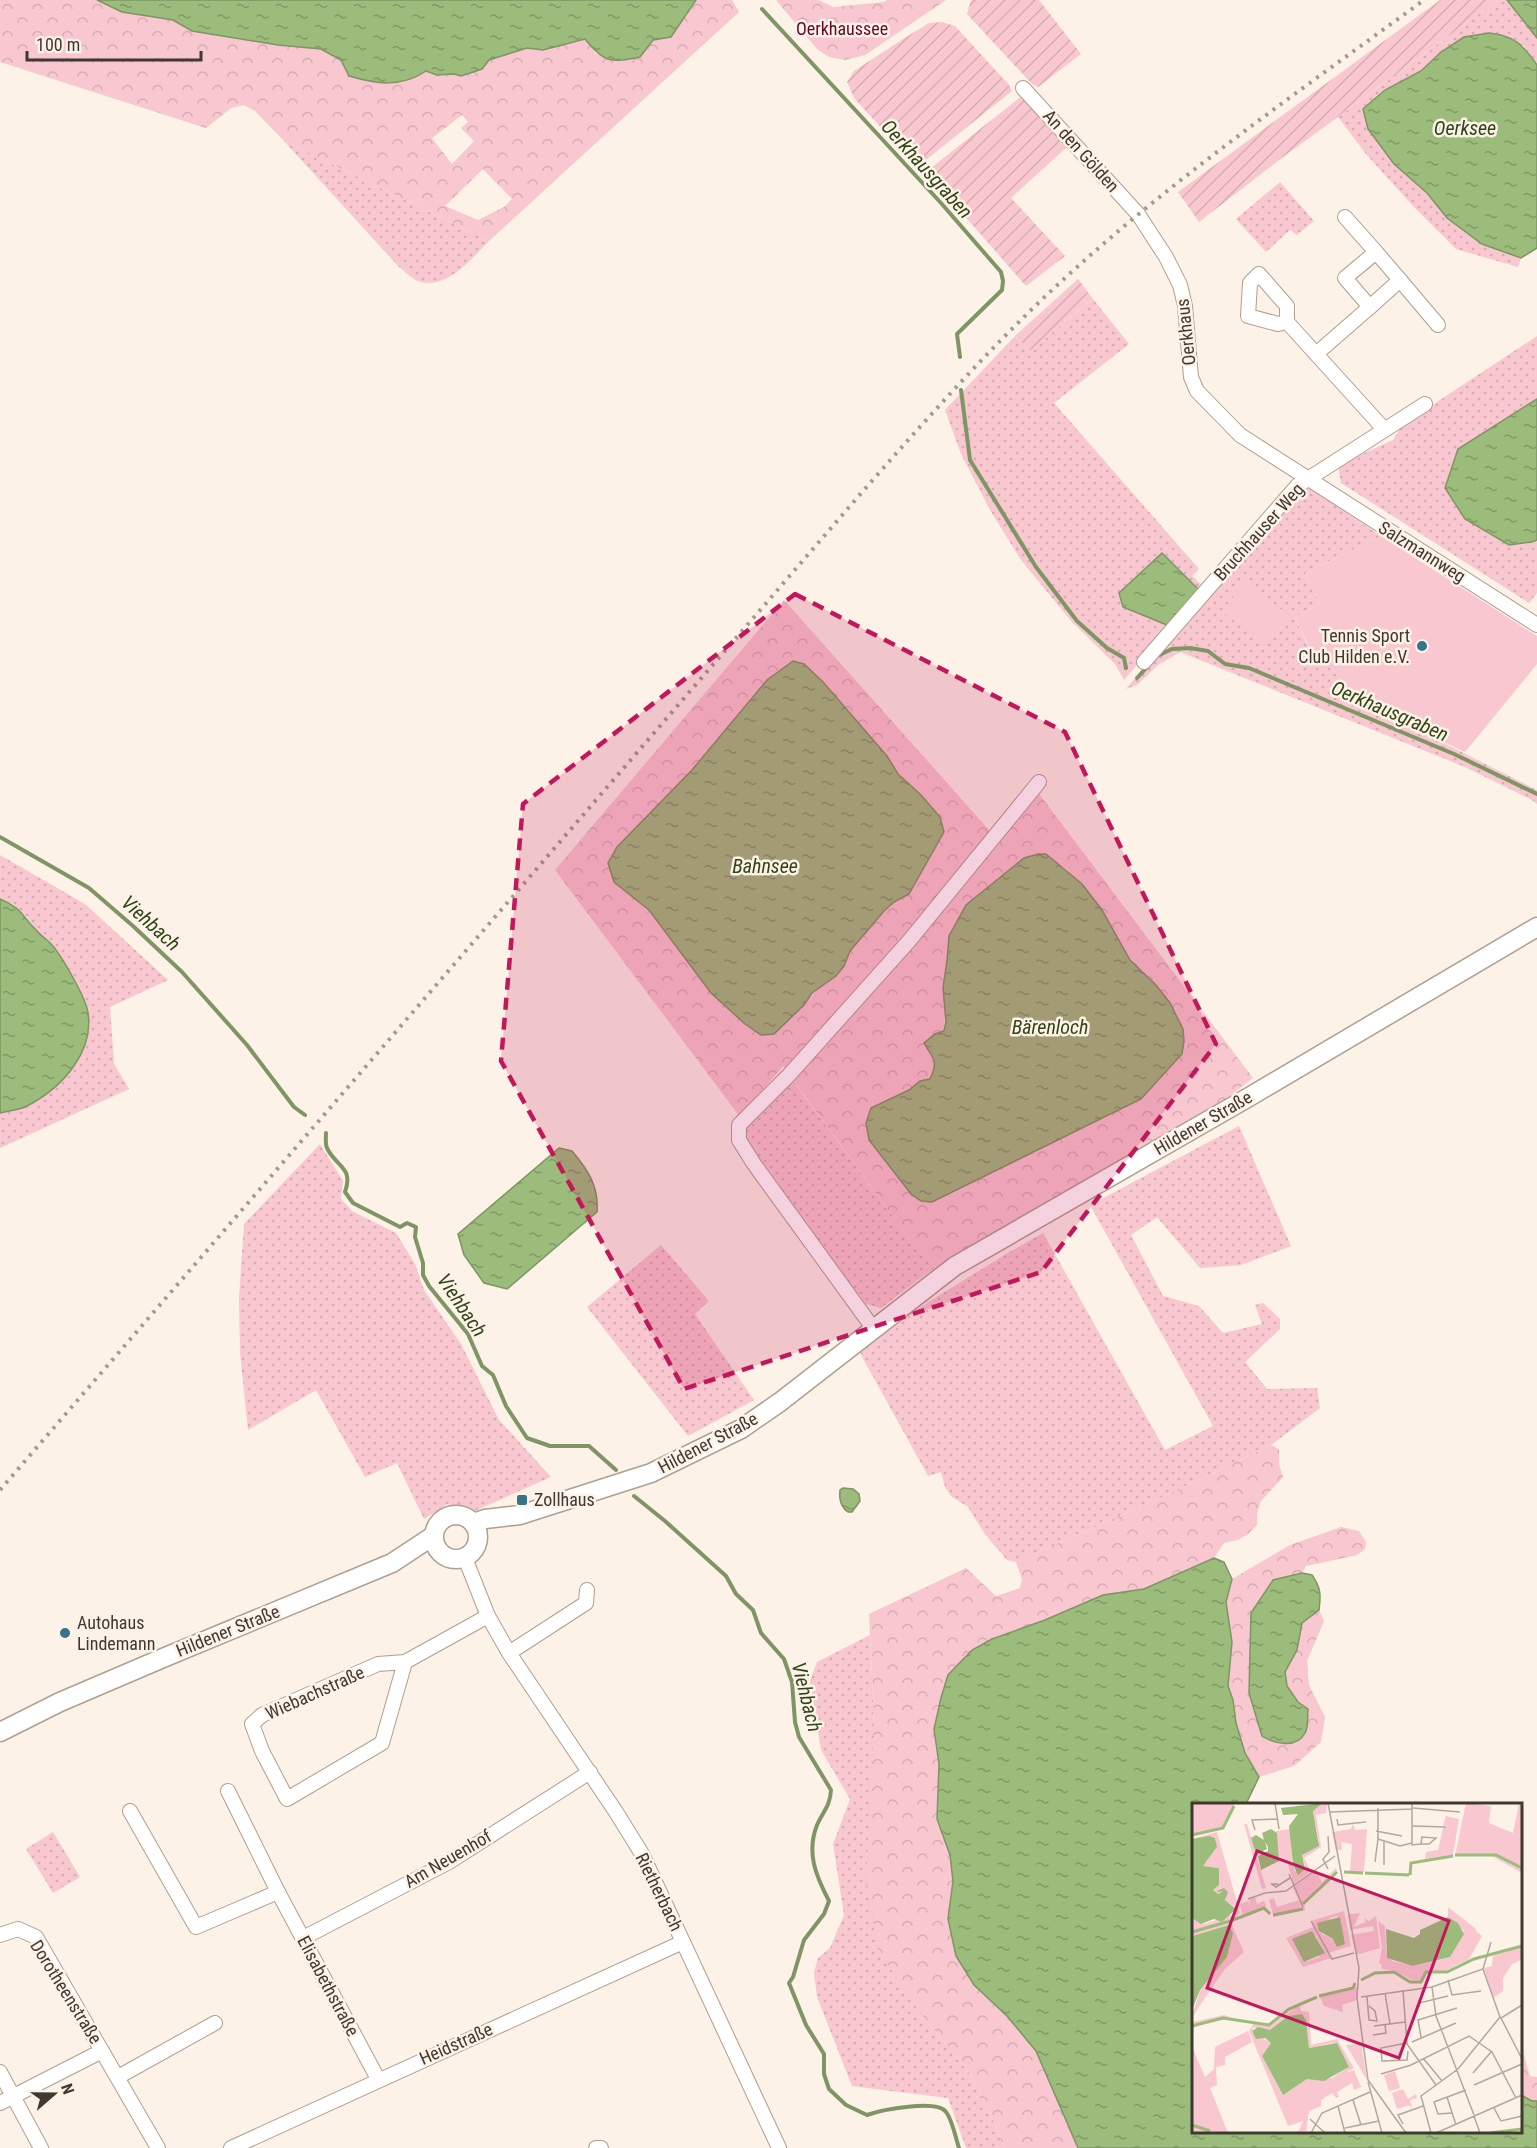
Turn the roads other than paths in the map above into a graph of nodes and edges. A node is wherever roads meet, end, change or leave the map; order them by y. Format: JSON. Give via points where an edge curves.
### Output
{"nodes":[{"id":1,"x":1023,"y":88,"type":"dead end"},
{"id":2,"x":1138,"y":214,"type":"joint"},
{"id":3,"x":1345,"y":217,"type":"dead end"},
{"id":4,"x":1376,"y":252,"type":"junction"},
{"id":5,"x":1400,"y":280,"type":"junction"},
{"id":6,"x":1370,"y":307,"type":"junction"},
{"id":7,"x":1287,"y":322,"type":"dead end"},
{"id":8,"x":1438,"y":325,"type":"dead end"},
{"id":9,"x":1316,"y":354,"type":"junction"},
{"id":10,"x":1425,"y":404,"type":"dead end"},
{"id":11,"x":1384,"y":429,"type":"junction"},
{"id":12,"x":1307,"y":479,"type":"junction"},
{"id":13,"x":1537,"y":625,"type":"edge"},
{"id":14,"x":1144,"y":662,"type":"dead end"},
{"id":15,"x":1039,"y":782,"type":"dead end"},
{"id":16,"x":1537,"y":927,"type":"edge"},
{"id":17,"x":873,"y":1328,"type":"junction"},
{"id":18,"x":475,"y":1531,"type":"junction"},
{"id":19,"x":437,"y":1544,"type":"junction"},
{"id":20,"x":465,"y":1558,"type":"junction"},
{"id":21,"x":587,"y":1590,"type":"dead end"},
{"id":22,"x":488,"y":1616,"type":"junction"},
{"id":23,"x":508,"y":1653,"type":"junction"},
{"id":24,"x":405,"y":1662,"type":"junction"},
{"id":25,"x":0,"y":1732,"type":"edge"},
{"id":26,"x":590,"y":1772,"type":"junction"},
{"id":27,"x":228,"y":1791,"type":"dead end"},
{"id":28,"x":130,"y":1812,"type":"dead end"},
{"id":29,"x":278,"y":1892,"type":"junction"},
{"id":30,"x":0,"y":1935,"type":"edge"},
{"id":31,"x":303,"y":1938,"type":"junction"},
{"id":32,"x":683,"y":1942,"type":"junction"},
{"id":33,"x":215,"y":2023,"type":"dead end"},
{"id":34,"x":102,"y":2051,"type":"junction"},
{"id":35,"x":0,"y":2072,"type":"edge"},
{"id":36,"x":118,"y":2078,"type":"junction"},
{"id":37,"x":378,"y":2079,"type":"junction"},
{"id":38,"x":13,"y":2096,"type":"junction"},
{"id":39,"x":0,"y":2103,"type":"edge"},
{"id":40,"x":41,"y":2148,"type":"edge"},
{"id":41,"x":158,"y":2148,"type":"edge"},
{"id":42,"x":231,"y":2148,"type":"edge"},
{"id":43,"x":779,"y":2148,"type":"edge"}],
"edges":[{"from":1,"to":2,"type":"street","name":"An den Gölden"},
{"from":2,"to":12,"type":"street","name":"Oerkhaus","via":[[1180,285],[1191,377],[1197,391],[1240,435]]},
{"from":3,"to":4,"type":"street"},
{"from":4,"to":5,"type":"street"},
{"from":4,"to":6,"type":"street","via":[[1345,278]]},
{"from":5,"to":6,"type":"street"},
{"from":5,"to":8,"type":"street"},
{"from":6,"to":9,"type":"street"},
{"from":7,"to":9,"type":"street"},
{"from":9,"to":11,"type":"street"},
{"from":10,"to":11,"type":"street","name":"Bruchhauser Weg"},
{"from":11,"to":12,"type":"street","name":"Bruchhauser Weg"},
{"from":12,"to":13,"type":"street","name":"Salzmannweg"},
{"from":12,"to":14,"type":"street","name":"Bruchhauser Weg"},
{"from":15,"to":17,"type":"street","via":[[909,941],[739,1125],[739,1140],[753,1164]]},
{"from":16,"to":17,"type":"main road","name":"Hildener Straße","via":[[956,1266]]},
{"from":17,"to":18,"type":"main road","name":"Hildener Straße","via":[[741,1428],[651,1473],[520,1515],[485,1519]]},
{"from":18,"to":19,"type":"main road","via":[[463,1516],[444,1518],[438,1526]]},
{"from":18,"to":20,"type":"main road","via":[[472,1552]]},
{"from":19,"to":20,"type":"main road","via":[[446,1558]]},
{"from":19,"to":25,"type":"main road","name":"Hildener Straße","via":[[60,1702]]},
{"from":20,"to":22,"type":"street","name":"Rietherbach"},
{"from":21,"to":23,"type":"street","via":[[586,1603]]},
{"from":22,"to":23,"type":"street","name":"Rietherbach"},
{"from":22,"to":24,"type":"street","name":"Wiebachstraße"},
{"from":23,"to":26,"type":"street","name":"Rietherbach"},
{"from":24,"to":24,"type":"street","name":"Wiebachstraße","via":[[378,1664],[262,1715],[252,1724],[287,1799],[382,1743]]},
{"from":26,"to":31,"type":"street","name":"Am Neuenhof","via":[[449,1862]]},
{"from":26,"to":32,"type":"street","name":"Rietherbach","via":[[642,1854]]},
{"from":27,"to":29,"type":"street","name":"Elisabethstraße"},
{"from":28,"to":29,"type":"street","via":[[196,1927]]},
{"from":29,"to":31,"type":"street","name":"Elisabethstraße"},
{"from":30,"to":34,"type":"street","name":"Dorotheenstraße","via":[[18,1929],[36,1937]]},
{"from":31,"to":37,"type":"street","name":"Elisabethstraße"},
{"from":32,"to":37,"type":"street","name":"Heidstraße"},
{"from":32,"to":43,"type":"street","name":"Rietherbach"},
{"from":33,"to":36,"type":"street"},
{"from":34,"to":36,"type":"street","name":"Dorotheenstraße"},
{"from":34,"to":38,"type":"street"},
{"from":35,"to":38,"type":"street"},
{"from":36,"to":41,"type":"street","name":"Dorotheenstraße"},
{"from":37,"to":42,"type":"street","name":"Heidstraße"},
{"from":38,"to":39,"type":"street"},
{"from":38,"to":40,"type":"street"}]}
